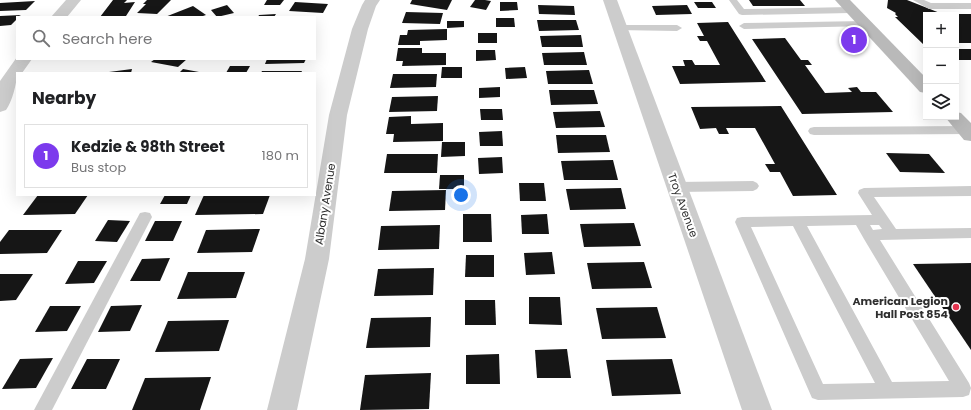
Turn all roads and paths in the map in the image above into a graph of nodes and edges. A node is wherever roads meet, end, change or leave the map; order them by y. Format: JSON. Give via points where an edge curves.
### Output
{"nodes":[{"id":1,"x":74,"y":0,"type":"edge"},
{"id":2,"x":373,"y":0,"type":"edge"},
{"id":3,"x":610,"y":0,"type":"edge"},
{"id":4,"x":734,"y":0,"type":"edge"},
{"id":5,"x":917,"y":0,"type":"edge"},
{"id":6,"x":846,"y":5,"type":"edge"},
{"id":7,"x":971,"y":6,"type":"edge"},
{"id":8,"x":60,"y":16,"type":"edge"},
{"id":9,"x":865,"y":24,"type":"junction"},
{"id":10,"x":744,"y":26,"type":"dead end"},
{"id":11,"x":619,"y":28,"type":"junction"},
{"id":12,"x":677,"y":28,"type":"dead end"},
{"id":13,"x":23,"y":60,"type":"edge"},
{"id":14,"x":923,"y":85,"type":"edge"},
{"id":15,"x":0,"y":106,"type":"edge"},
{"id":16,"x":966,"y":128,"type":"edge"},
{"id":17,"x":814,"y":130,"type":"dead end"},
{"id":18,"x":753,"y":186,"type":"dead end"},
{"id":19,"x":677,"y":188,"type":"junction"},
{"id":20,"x":971,"y":191,"type":"edge"},
{"id":21,"x":145,"y":217,"type":"dead end"},
{"id":22,"x":860,"y":220,"type":"junction"},
{"id":23,"x":882,"y":220,"type":"junction"},
{"id":24,"x":797,"y":221,"type":"junction"},
{"id":25,"x":971,"y":233,"type":"edge"},
{"id":26,"x":869,"y":234,"type":"junction"},
{"id":27,"x":892,"y":234,"type":"junction"},
{"id":28,"x":967,"y":388,"type":"edge"},
{"id":29,"x":888,"y":391,"type":"junction"},
{"id":30,"x":43,"y":410,"type":"edge"},
{"id":31,"x":282,"y":410,"type":"edge"},
{"id":32,"x":758,"y":410,"type":"edge"}],
"edges":[{"from":1,"to":8,"type":"street"},
{"from":2,"to":31,"type":"street","name":"Albany Avenue","via":[[360,29],[338,115],[317,259]]},
{"from":3,"to":11,"type":"street","name":"Troy Avenue"},
{"from":4,"to":6,"type":"lane","via":[[742,12]]},
{"from":5,"to":7,"type":"lane","via":[[929,6]]},
{"from":6,"to":9,"type":"main road"},
{"from":9,"to":10,"type":"lane"},
{"from":9,"to":14,"type":"main road"},
{"from":11,"to":12,"type":"lane"},
{"from":11,"to":19,"type":"street","name":"Troy Avenue"},
{"from":13,"to":15,"type":"street","via":[[2,92]]},
{"from":16,"to":17,"type":"lane"},
{"from":18,"to":19,"type":"lane"},
{"from":19,"to":32,"type":"street","name":"Troy Avenue"},
{"from":20,"to":23,"type":"lane","via":[[864,193]]},
{"from":21,"to":30,"type":"lane"},
{"from":22,"to":23,"type":"lane"},
{"from":22,"to":24,"type":"lane"},
{"from":22,"to":26,"type":"lane"},
{"from":23,"to":27,"type":"lane"},
{"from":24,"to":29,"type":"lane"},
{"from":24,"to":29,"type":"lane","via":[[742,222],[818,392]]},
{"from":25,"to":27,"type":"lane"},
{"from":26,"to":27,"type":"lane"},
{"from":26,"to":28,"type":"lane"},
{"from":28,"to":29,"type":"lane"}]}
